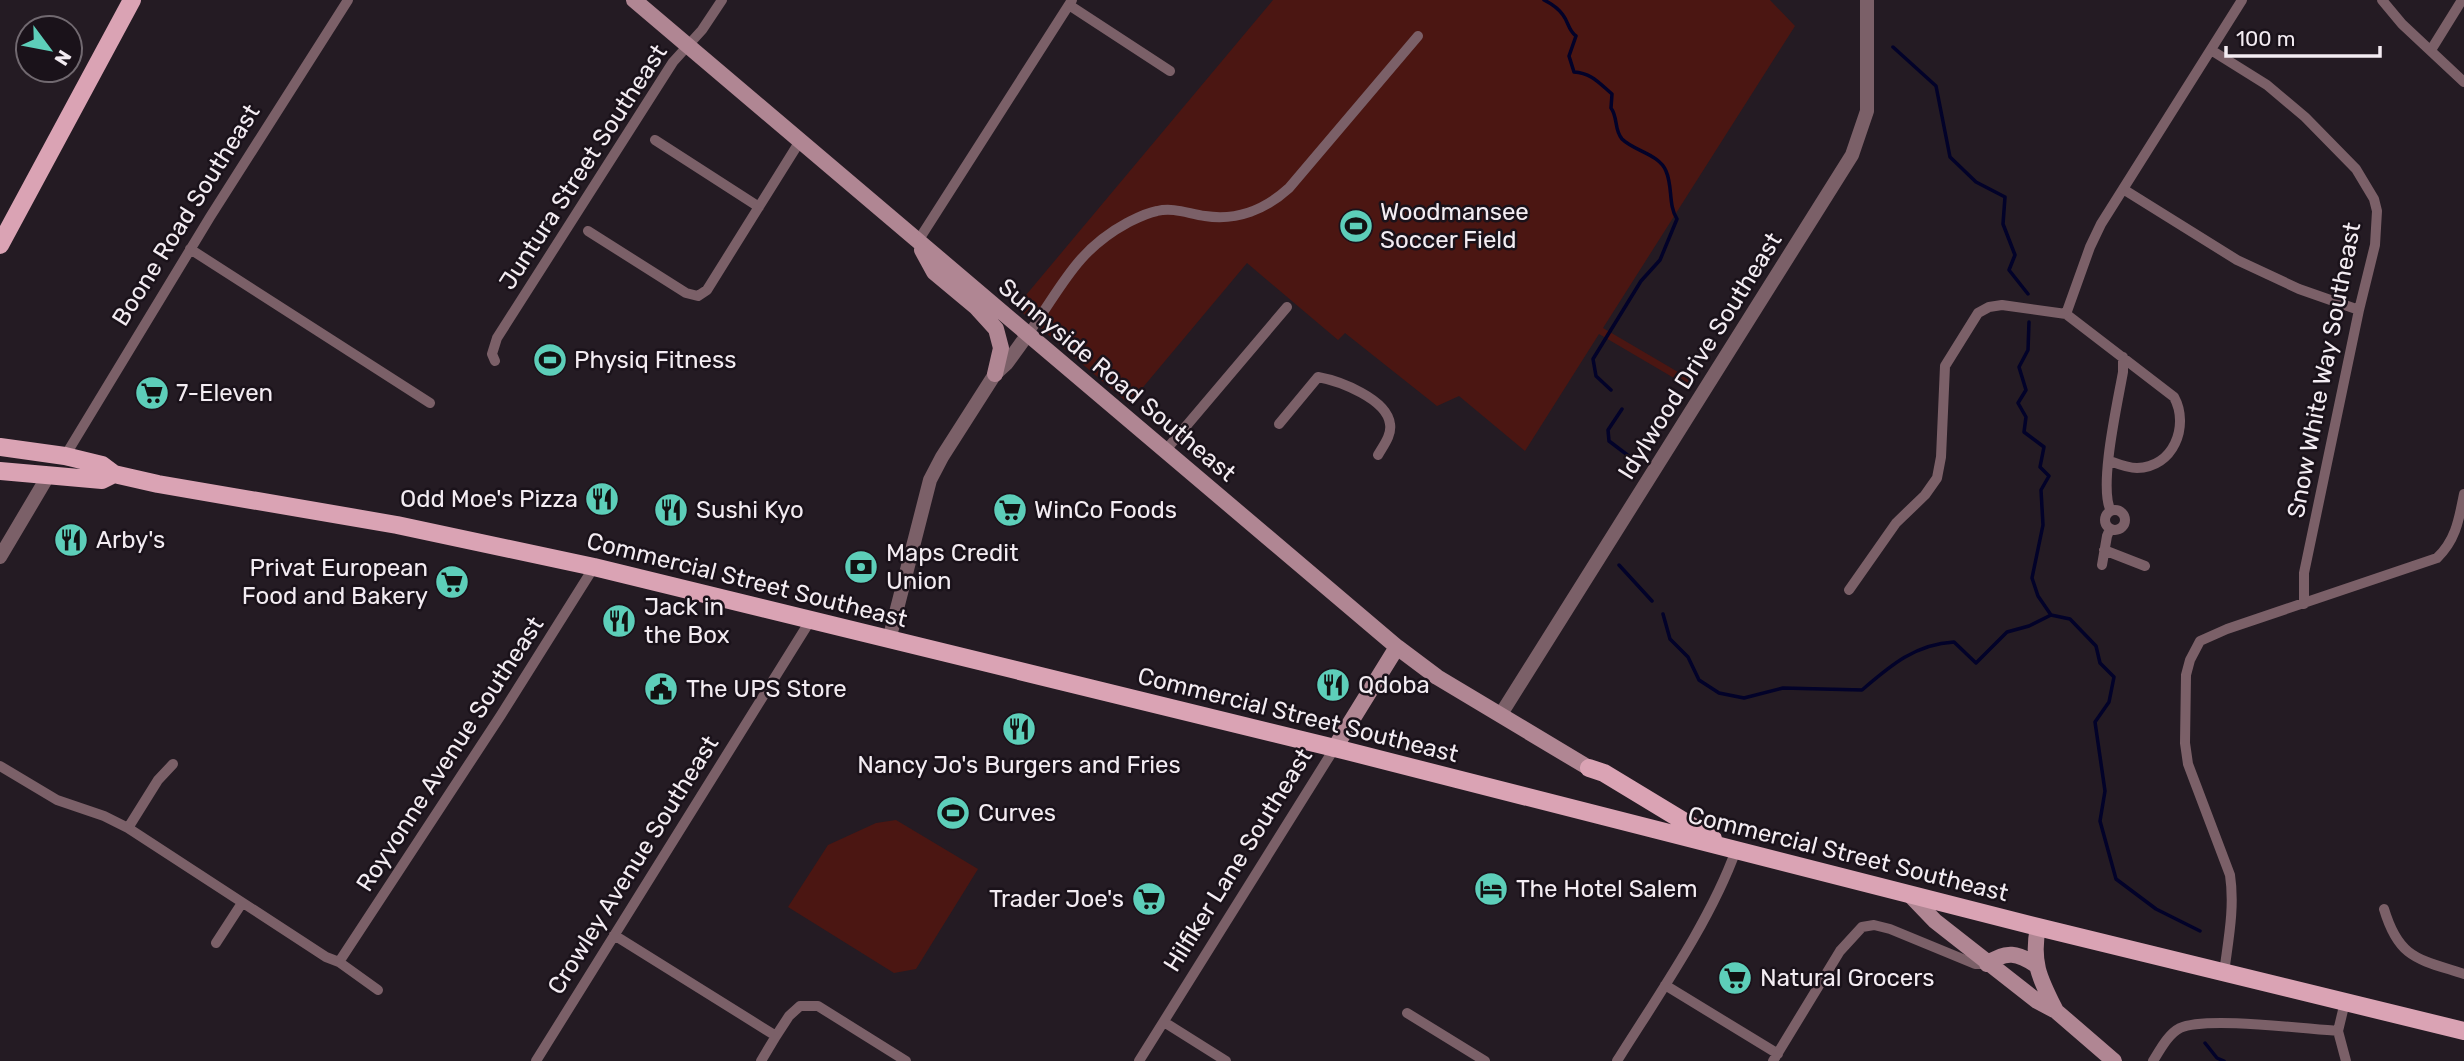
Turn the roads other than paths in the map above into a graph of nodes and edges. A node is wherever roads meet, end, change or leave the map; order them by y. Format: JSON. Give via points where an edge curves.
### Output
{"nodes":[{"id":1,"x":132,"y":0,"type":"edge"},
{"id":2,"x":348,"y":0,"type":"edge"},
{"id":3,"x":634,"y":0,"type":"edge"},
{"id":4,"x":722,"y":0,"type":"edge"},
{"id":5,"x":1867,"y":0,"type":"edge"},
{"id":6,"x":2242,"y":0,"type":"edge"},
{"id":7,"x":2382,"y":0,"type":"edge"},
{"id":8,"x":2462,"y":0,"type":"edge"},
{"id":9,"x":1070,"y":2,"type":"edge"},
{"id":10,"x":1418,"y":36,"type":"dead end"},
{"id":11,"x":688,"y":46,"type":"junction"},
{"id":12,"x":2211,"y":50,"type":"junction"},
{"id":13,"x":2431,"y":50,"type":"junction"},
{"id":14,"x":1170,"y":71,"type":"dead end"},
{"id":15,"x":2464,"y":82,"type":"edge"},
{"id":16,"x":655,"y":140,"type":"dead end"},
{"id":17,"x":800,"y":141,"type":"junction"},
{"id":18,"x":2123,"y":189,"type":"junction"},
{"id":19,"x":759,"y":207,"type":"junction"},
{"id":20,"x":589,"y":231,"type":"dead end"},
{"id":21,"x":918,"y":241,"type":"junction"},
{"id":22,"x":0,"y":245,"type":"edge"},
{"id":23,"x":190,"y":249,"type":"junction"},
{"id":24,"x":1287,"y":307,"type":"dead end"},
{"id":25,"x":2359,"y":310,"type":"junction"},
{"id":26,"x":2066,"y":314,"type":"junction"},
{"id":27,"x":1028,"y":334,"type":"junction"},
{"id":28,"x":2123,"y":357,"type":"junction"},
{"id":29,"x":495,"y":362,"type":"dead end"},
{"id":30,"x":995,"y":374,"type":"junction"},
{"id":31,"x":430,"y":402,"type":"dead end"},
{"id":32,"x":1279,"y":424,"type":"dead end"},
{"id":33,"x":0,"y":447,"type":"edge"},
{"id":34,"x":1165,"y":451,"type":"junction"},
{"id":35,"x":1378,"y":455,"type":"dead end"},
{"id":36,"x":65,"y":456,"type":"junction"},
{"id":37,"x":2110,"y":461,"type":"junction"},
{"id":38,"x":0,"y":471,"type":"edge"},
{"id":39,"x":114,"y":474,"type":"junction"},
{"id":40,"x":48,"y":476,"type":"junction"},
{"id":41,"x":2464,"y":494,"type":"edge"},
{"id":42,"x":2111,"y":511,"type":"junction"},
{"id":43,"x":2110,"y":529,"type":"junction"},
{"id":44,"x":2104,"y":550,"type":"junction"},
{"id":45,"x":0,"y":557,"type":"edge"},
{"id":46,"x":2102,"y":565,"type":"dead end"},
{"id":47,"x":2145,"y":566,"type":"dead end"},
{"id":48,"x":594,"y":567,"type":"junction"},
{"id":49,"x":1849,"y":590,"type":"dead end"},
{"id":50,"x":2304,"y":604,"type":"junction"},
{"id":51,"x":810,"y":621,"type":"junction"},
{"id":52,"x":889,"y":640,"type":"junction"},
{"id":53,"x":1397,"y":648,"type":"junction"},
{"id":54,"x":1501,"y":714,"type":"junction"},
{"id":55,"x":1334,"y":749,"type":"junction"},
{"id":56,"x":173,"y":764,"type":"dead end"},
{"id":57,"x":0,"y":766,"type":"edge"},
{"id":58,"x":1589,"y":768,"type":"joint"},
{"id":59,"x":128,"y":828,"type":"junction"},
{"id":60,"x":1731,"y":849,"type":"junction"},
{"id":61,"x":1910,"y":895,"type":"junction"},
{"id":62,"x":242,"y":903,"type":"junction"},
{"id":63,"x":2384,"y":909,"type":"dead end"},
{"id":64,"x":2038,"y":927,"type":"junction"},
{"id":65,"x":614,"y":935,"type":"junction"},
{"id":66,"x":216,"y":943,"type":"dead end"},
{"id":67,"x":339,"y":962,"type":"junction"},
{"id":68,"x":1987,"y":964,"type":"junction"},
{"id":69,"x":2036,"y":965,"type":"junction"},
{"id":70,"x":2224,"y":973,"type":"junction"},
{"id":71,"x":2464,"y":974,"type":"edge"},
{"id":72,"x":1665,"y":985,"type":"junction"},
{"id":73,"x":378,"y":990,"type":"dead end"},
{"id":74,"x":2345,"y":1002,"type":"junction"},
{"id":75,"x":2056,"y":1011,"type":"junction"},
{"id":76,"x":1407,"y":1013,"type":"dead end"},
{"id":77,"x":1164,"y":1022,"type":"junction"},
{"id":78,"x":2338,"y":1031,"type":"junction"},
{"id":79,"x":2464,"y":1031,"type":"edge"},
{"id":80,"x":776,"y":1036,"type":"junction"},
{"id":81,"x":1775,"y":1057,"type":"edge"},
{"id":82,"x":536,"y":1061,"type":"edge"},
{"id":83,"x":761,"y":1061,"type":"edge"},
{"id":84,"x":906,"y":1061,"type":"edge"},
{"id":85,"x":1139,"y":1061,"type":"edge"},
{"id":86,"x":1226,"y":1061,"type":"edge"},
{"id":87,"x":1485,"y":1061,"type":"edge"},
{"id":88,"x":1617,"y":1061,"type":"edge"},
{"id":89,"x":2114,"y":1061,"type":"edge"},
{"id":90,"x":2152,"y":1061,"type":"edge"},
{"id":91,"x":2346,"y":1061,"type":"edge"}],
"edges":[{"from":1,"to":22,"type":"main road"},
{"from":2,"to":23,"type":"street","name":"Boone Road Southeast"},
{"from":3,"to":11,"type":"main road","name":"Sunnyside Road Southeast"},
{"from":4,"to":11,"type":"street","name":"Juntura Street Southeast"},
{"from":5,"to":54,"type":"street","name":"Idylwood Drive Southeast","via":[[1867,111],[1852,155]]},
{"from":6,"to":12,"type":"street"},
{"from":7,"to":13,"type":"street"},
{"from":8,"to":13,"type":"street"},
{"from":9,"to":14,"type":"street"},
{"from":9,"to":21,"type":"street"},
{"from":10,"to":27,"type":"street","via":[[1273,201],[1250,213],[1223,217],[1164,210],[1141,216],[1092,246]]},
{"from":11,"to":17,"type":"main road","name":"Sunnyside Road Southeast"},
{"from":11,"to":29,"type":"street","name":"Juntura Street Southeast","via":[[673,62],[497,338],[492,354]]},
{"from":12,"to":18,"type":"street"},
{"from":12,"to":25,"type":"street","name":"Snow White Way Southeast","via":[[2283,98],[2356,169],[2369,188],[2378,225]]},
{"from":13,"to":15,"type":"street"},
{"from":16,"to":19,"type":"street"},
{"from":17,"to":19,"type":"street"},
{"from":17,"to":21,"type":"main road","name":"Sunnyside Road Southeast"},
{"from":18,"to":25,"type":"street","via":[[2237,260]]},
{"from":18,"to":26,"type":"street","via":[[2095,235]]},
{"from":19,"to":20,"type":"street","via":[[707,290],[698,296],[686,293]]},
{"from":21,"to":27,"type":"main road","name":"Sunnyside Road Southeast"},
{"from":21,"to":30,"type":"main road","via":[[934,272],[996,329],[1001,348]]},
{"from":23,"to":31,"type":"street"},
{"from":23,"to":36,"type":"street","name":"Boone Road Southeast"},
{"from":24,"to":34,"type":"street"},
{"from":25,"to":50,"type":"street","name":"Snow White Way Southeast","via":[[2304,573]]},
{"from":26,"to":28,"type":"street"},
{"from":26,"to":49,"type":"street","via":[[2002,306],[1978,313],[1945,366],[1937,478],[1896,523]]},
{"from":27,"to":30,"type":"street"},
{"from":27,"to":34,"type":"main road","name":"Sunnyside Road Southeast"},
{"from":28,"to":37,"type":"street"},
{"from":28,"to":37,"type":"street","via":[[2174,397],[2182,426],[2171,450],[2155,463],[2138,468]]},
{"from":30,"to":52,"type":"street","via":[[930,480]]},
{"from":32,"to":35,"type":"street","via":[[1318,377],[1338,382],[1381,407],[1390,421]]},
{"from":33,"to":36,"type":"main road","name":"Commercial Street Southeast"},
{"from":34,"to":53,"type":"main road","name":"Sunnyside Road Southeast"},
{"from":36,"to":39,"type":"main road","name":"Commercial Street Southeast","via":[[102,465]]},
{"from":37,"to":42,"type":"street","via":[[2107,503]]},
{"from":38,"to":40,"type":"main road","name":"Commercial Street Southeast"},
{"from":39,"to":40,"type":"main road","name":"Commercial Street Southeast","via":[[102,480]]},
{"from":39,"to":48,"type":"main road","name":"Commercial Street Southeast"},
{"from":40,"to":45,"type":"street"},
{"from":41,"to":50,"type":"street","via":[[2456,532],[2437,558]]},
{"from":42,"to":43,"type":"street","via":[[2105,518]]},
{"from":42,"to":43,"type":"street","via":[[2121,512],[2125,520],[2120,529]]},
{"from":43,"to":44,"type":"street"},
{"from":44,"to":46,"type":"street"},
{"from":44,"to":47,"type":"street"},
{"from":48,"to":51,"type":"main road","name":"Commercial Street Southeast"},
{"from":48,"to":67,"type":"street","name":"Royvonne Avenue Southeast"},
{"from":50,"to":70,"type":"street","via":[[2206,637],[2186,675],[2185,754],[2221,846],[2232,888]]},
{"from":51,"to":52,"type":"main road","name":"Commercial Street Southeast"},
{"from":51,"to":65,"type":"street","name":"Crowley Avenue Southeast"},
{"from":52,"to":55,"type":"main road","name":"Commercial Street Southeast"},
{"from":53,"to":54,"type":"main road","name":"Sunnyside Road Southeast"},
{"from":53,"to":55,"type":"main road","name":"Hilfiker Lane Southeast"},
{"from":54,"to":58,"type":"main road","name":"Sunnyside Road Southeast"},
{"from":55,"to":60,"type":"main road","name":"Commercial Street Southeast"},
{"from":55,"to":77,"type":"street","name":"Hilfiker Lane Southeast"},
{"from":56,"to":59,"type":"street","via":[[158,779]]},
{"from":57,"to":59,"type":"street","via":[[57,800]]},
{"from":58,"to":60,"type":"main road"},
{"from":59,"to":62,"type":"street"},
{"from":60,"to":61,"type":"main road","name":"Commercial Street Southeast"},
{"from":60,"to":72,"type":"street","via":[[1721,888]]},
{"from":61,"to":64,"type":"main road","name":"Commercial Street Southeast"},
{"from":61,"to":68,"type":"main road"},
{"from":62,"to":66,"type":"street"},
{"from":62,"to":67,"type":"street"},
{"from":63,"to":71,"type":"street","via":[[2396,939],[2407,952]]},
{"from":64,"to":69,"type":"main road"},
{"from":64,"to":70,"type":"main road","name":"Commercial Street Southeast"},
{"from":65,"to":80,"type":"street"},
{"from":65,"to":82,"type":"street","name":"Crowley Avenue Southeast"},
{"from":67,"to":73,"type":"street"},
{"from":68,"to":69,"type":"main road","via":[[2012,954]]},
{"from":68,"to":75,"type":"main road"},
{"from":68,"to":81,"type":"street","via":[[1975,964],[1890,929],[1862,927],[1840,951]]},
{"from":69,"to":75,"type":"main road"},
{"from":70,"to":74,"type":"main road","name":"Commercial Street Southeast"},
{"from":72,"to":81,"type":"street"},
{"from":72,"to":88,"type":"street"},
{"from":74,"to":78,"type":"street"},
{"from":74,"to":79,"type":"main road","name":"Commercial Street Southeast"},
{"from":75,"to":89,"type":"main road"},
{"from":76,"to":87,"type":"street"},
{"from":77,"to":85,"type":"street","name":"Hilfiker Lane Southeast"},
{"from":77,"to":86,"type":"street"},
{"from":78,"to":90,"type":"street","via":[[2256,1024],[2189,1025],[2171,1035]]},
{"from":78,"to":91,"type":"street"},
{"from":80,"to":83,"type":"street"},
{"from":80,"to":84,"type":"street","via":[[800,1006],[818,1006]]}]}
